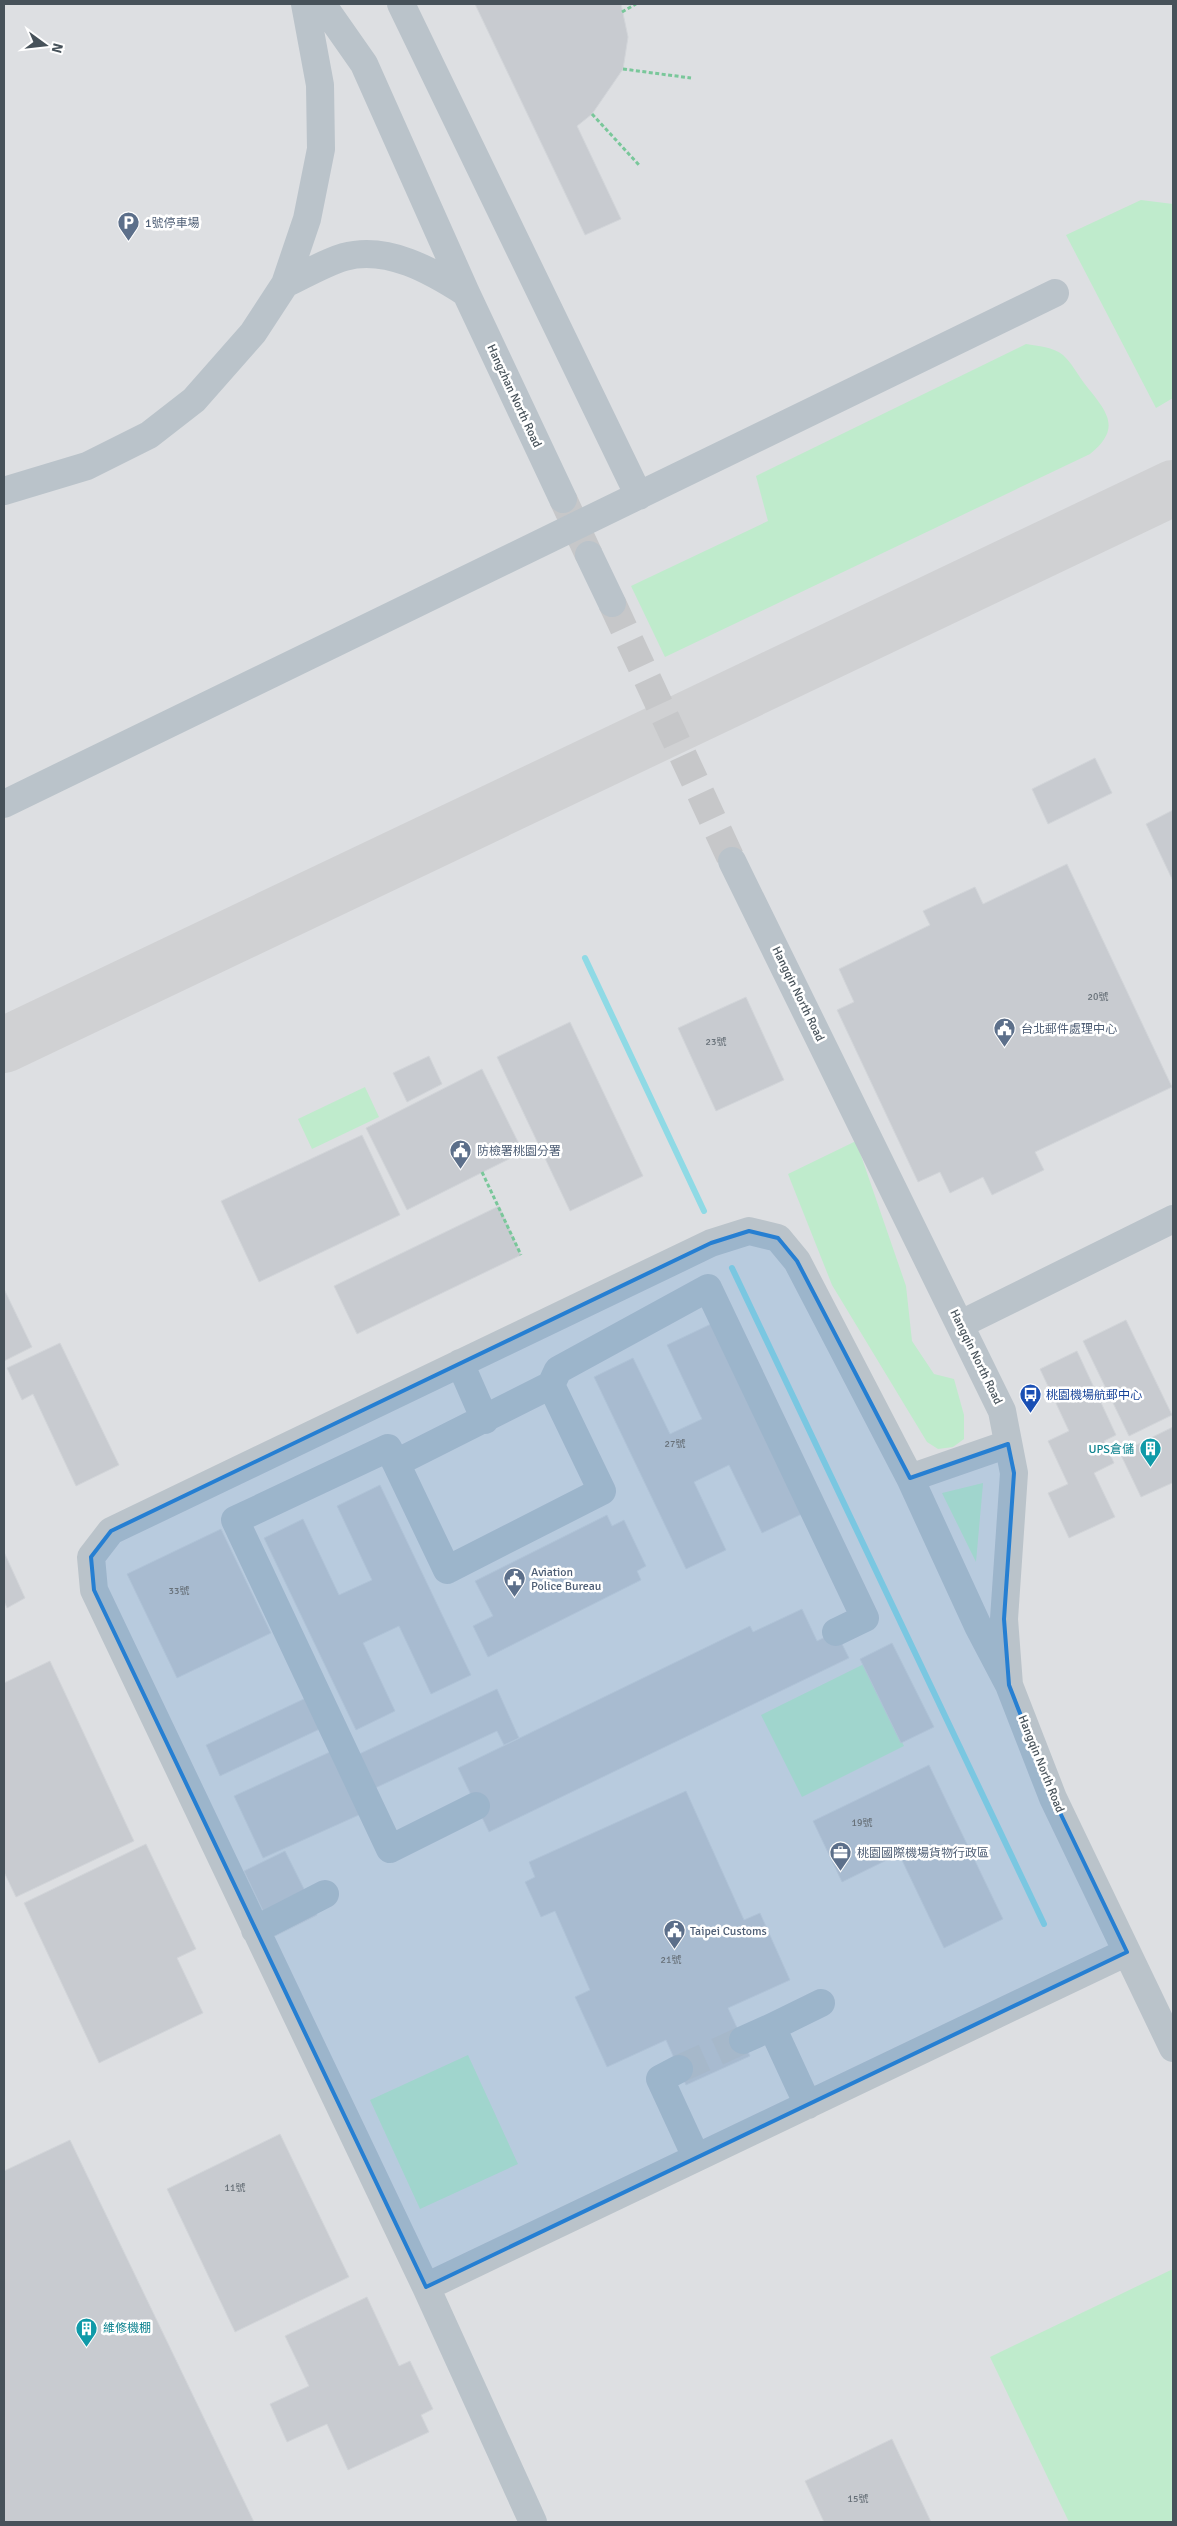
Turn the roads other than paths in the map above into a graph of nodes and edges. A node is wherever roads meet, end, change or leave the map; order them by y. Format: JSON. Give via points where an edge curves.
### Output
{"nodes":[{"id":1,"x":305,"y":4,"type":"edge"},
{"id":2,"x":322,"y":4,"type":"edge"},
{"id":3,"x":401,"y":4,"type":"edge"},
{"id":4,"x":284,"y":284,"type":"junction"},
{"id":5,"x":1055,"y":293,"type":"dead end"},
{"id":6,"x":466,"y":294,"type":"junction"},
{"id":7,"x":4,"y":491,"type":"edge"},
{"id":8,"x":639,"y":496,"type":"junction"},
{"id":9,"x":563,"y":499,"type":"tunnel mouth"},
{"id":10,"x":589,"y":555,"type":"tunnel mouth"},
{"id":11,"x":612,"y":603,"type":"tunnel mouth"},
{"id":12,"x":4,"y":804,"type":"edge"},
{"id":13,"x":732,"y":861,"type":"tunnel mouth"},
{"id":14,"x":1173,"y":1219,"type":"edge"},
{"id":15,"x":960,"y":1324,"type":"junction"},
{"id":16,"x":460,"y":1363,"type":"junction"},
{"id":17,"x":552,"y":1385,"type":"junction"},
{"id":18,"x":485,"y":1420,"type":"junction"},
{"id":19,"x":1008,"y":1444,"type":"junction"},
{"id":20,"x":396,"y":1463,"type":"junction"},
{"id":21,"x":910,"y":1478,"type":"junction"},
{"id":22,"x":836,"y":1632,"type":"dead end"},
{"id":23,"x":1009,"y":1685,"type":"junction"},
{"id":24,"x":476,"y":1806,"type":"dead end"},
{"id":25,"x":325,"y":1894,"type":"dead end"},
{"id":26,"x":256,"y":1930,"type":"junction"},
{"id":27,"x":1127,"y":1952,"type":"junction"},
{"id":28,"x":821,"y":2003,"type":"dead end"},
{"id":29,"x":772,"y":2027,"type":"junction"},
{"id":30,"x":743,"y":2040,"type":"tunnel mouth"},
{"id":31,"x":1173,"y":2048,"type":"edge"},
{"id":32,"x":679,"y":2069,"type":"tunnel mouth"},
{"id":33,"x":808,"y":2105,"type":"junction"},
{"id":34,"x":696,"y":2157,"type":"junction"},
{"id":35,"x":426,"y":2287,"type":"junction"},
{"id":36,"x":533,"y":2522,"type":"edge"}],
"edges":[{"from":1,"to":4,"type":"street","via":[[320,85],[321,149],[307,219]]},
{"from":2,"to":6,"type":"street","name":"Hangzhan North Road","via":[[364,64]]},
{"from":3,"to":8,"type":"street"},
{"from":4,"to":6,"type":"street","via":[[345,257],[377,255],[417,264]]},
{"from":4,"to":7,"type":"street","via":[[252,333],[194,400],[149,435],[87,466]]},
{"from":5,"to":8,"type":"street"},
{"from":6,"to":9,"type":"street","name":"Hangzhan North Road"},
{"from":8,"to":12,"type":"street"},
{"from":10,"to":11,"type":"street"},
{"from":13,"to":15,"type":"street","name":"Hangqin North Road"},
{"from":14,"to":15,"type":"street"},
{"from":15,"to":19,"type":"street","name":"Hangqin North Road","via":[[1002,1411]]},
{"from":16,"to":18,"type":"street"},
{"from":16,"to":21,"type":"street","via":[[711,1243],[749,1231],[778,1238],[797,1261]]},
{"from":16,"to":26,"type":"street","via":[[111,1531],[91,1557],[94,1590]]},
{"from":17,"to":18,"type":"street"},
{"from":17,"to":20,"type":"street","via":[[602,1492],[447,1570]]},
{"from":17,"to":22,"type":"street","via":[[558,1370],[708,1288],[865,1618]]},
{"from":18,"to":20,"type":"street"},
{"from":19,"to":21,"type":"street"},
{"from":19,"to":23,"type":"street","name":"Hangqin North Road","via":[[1014,1473],[1004,1619]]},
{"from":20,"to":24,"type":"street","via":[[388,1448],[235,1520],[390,1848]]},
{"from":21,"to":23,"type":"street","via":[[978,1626]]},
{"from":23,"to":27,"type":"street","name":"Hangqin North Road","via":[[1053,1798]]},
{"from":25,"to":26,"type":"street"},
{"from":26,"to":35,"type":"street"},
{"from":27,"to":31,"type":"street","name":"Hangqin North Road"},
{"from":27,"to":33,"type":"street"},
{"from":28,"to":29,"type":"street"},
{"from":29,"to":30,"type":"street"},
{"from":29,"to":33,"type":"street"},
{"from":32,"to":34,"type":"street","via":[[660,2079]]},
{"from":33,"to":34,"type":"street"},
{"from":34,"to":35,"type":"street"},
{"from":35,"to":36,"type":"street"}]}
